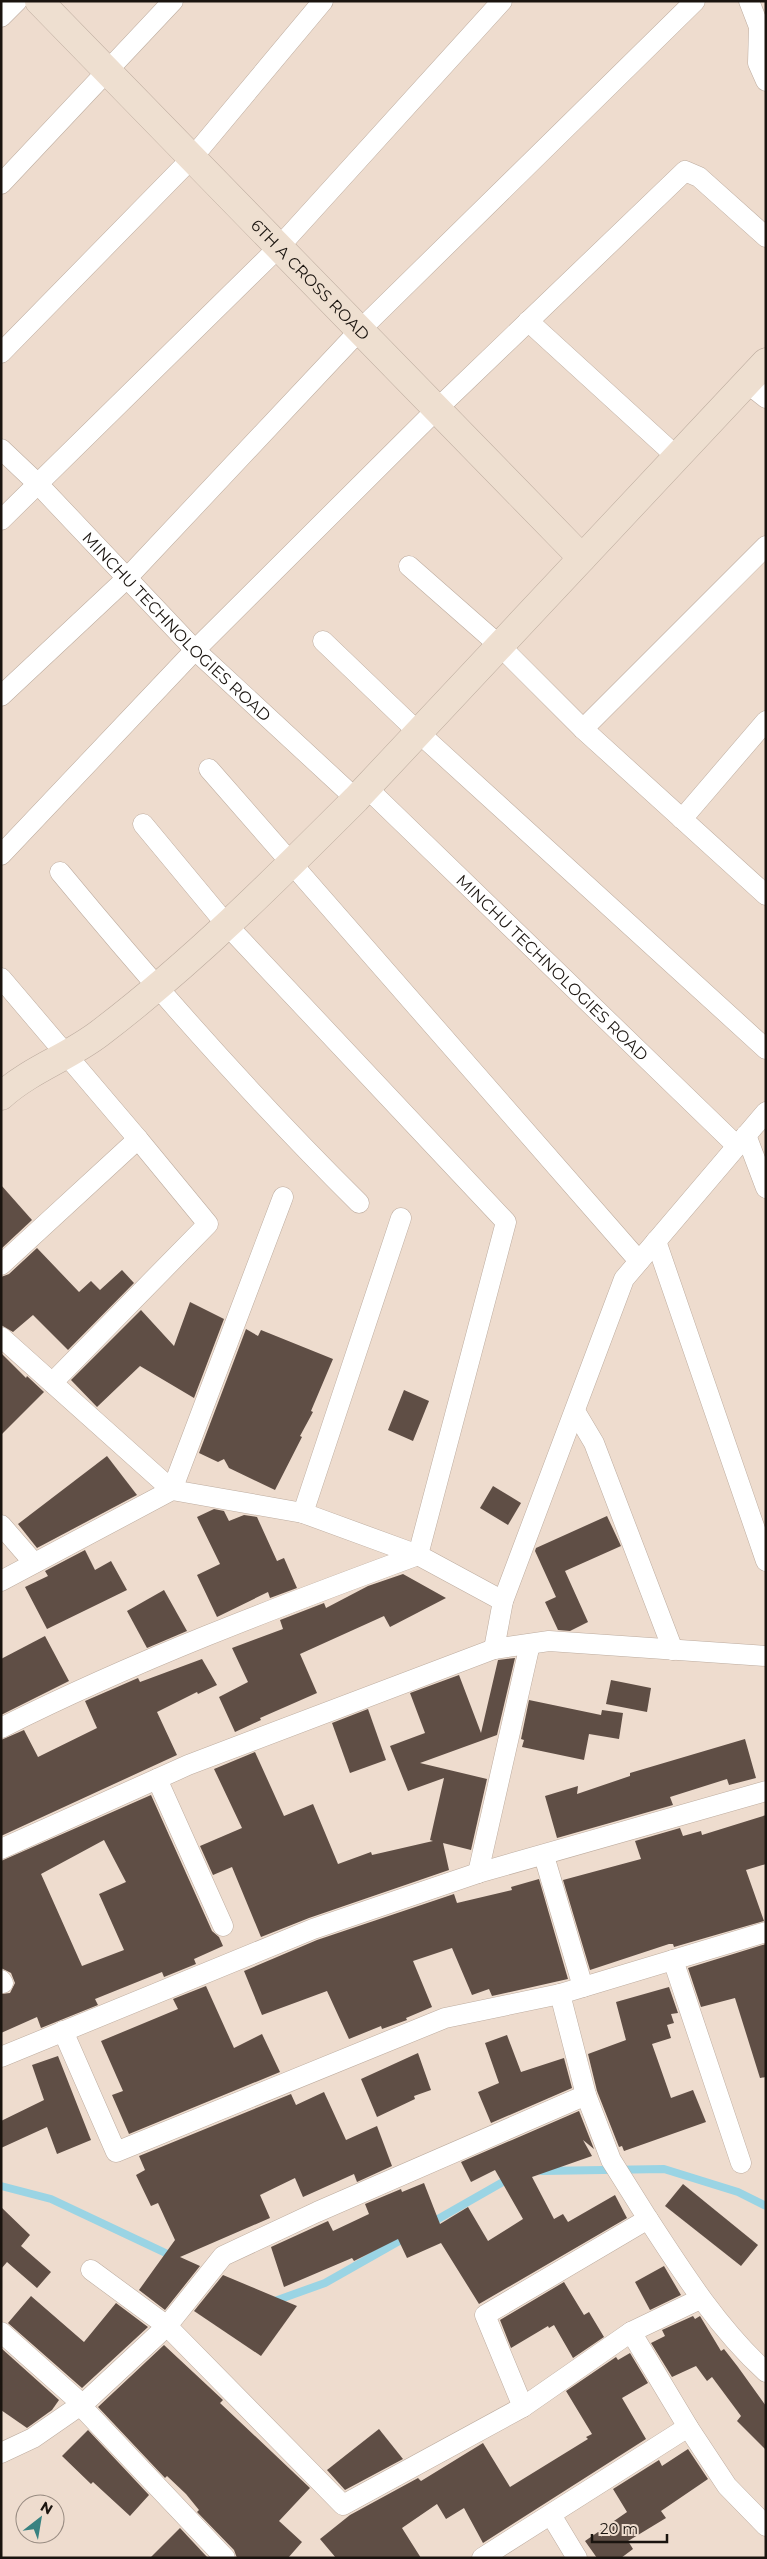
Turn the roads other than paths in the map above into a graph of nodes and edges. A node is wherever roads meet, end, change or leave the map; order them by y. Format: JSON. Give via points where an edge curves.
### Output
{"nodes":[{"id":1,"x":17,"y":1,"type":"edge"},
{"id":2,"x":39,"y":1,"type":"edge"},
{"id":3,"x":173,"y":1,"type":"edge"},
{"id":4,"x":323,"y":1,"type":"edge"},
{"id":5,"x":502,"y":1,"type":"edge"},
{"id":6,"x":695,"y":1,"type":"edge"},
{"id":7,"x":749,"y":1,"type":"edge"},
{"id":8,"x":1,"y":17,"type":"edge"},
{"id":9,"x":108,"y":72,"type":"junction"},
{"id":10,"x":766,"y":81,"type":"edge"},
{"id":11,"x":192,"y":158,"type":"junction"},
{"id":12,"x":1,"y":184,"type":"edge"},
{"id":13,"x":766,"y":237,"type":"edge"},
{"id":14,"x":279,"y":247,"type":"junction"},
{"id":15,"x":528,"y":321,"type":"junction"},
{"id":16,"x":360,"y":330,"type":"junction"},
{"id":17,"x":1,"y":354,"type":"edge"},
{"id":18,"x":766,"y":362,"type":"edge"},
{"id":19,"x":756,"y":390,"type":"edge"},
{"id":20,"x":437,"y":409,"type":"junction"},
{"id":21,"x":1,"y":449,"type":"edge"},
{"id":22,"x":677,"y":457,"type":"junction"},
{"id":23,"x":38,"y":484,"type":"junction"},
{"id":24,"x":1,"y":520,"type":"edge"},
{"id":25,"x":766,"y":546,"type":"edge"},
{"id":26,"x":582,"y":558,"type":"junction"},
{"id":27,"x":409,"y":566,"type":"dead end"},
{"id":28,"x":127,"y":578,"type":"junction"},
{"id":29,"x":323,"y":641,"type":"dead end"},
{"id":30,"x":500,"y":646,"type":"junction"},
{"id":31,"x":195,"y":650,"type":"junction"},
{"id":32,"x":1,"y":696,"type":"edge"},
{"id":33,"x":766,"y":721,"type":"edge"},
{"id":34,"x":583,"y":729,"type":"junction"},
{"id":35,"x":418,"y":732,"type":"junction"},
{"id":36,"x":209,"y":769,"type":"dead end"},
{"id":37,"x":361,"y":793,"type":"junction"},
{"id":38,"x":682,"y":819,"type":"junction"},
{"id":39,"x":143,"y":824,"type":"dead end"},
{"id":40,"x":1,"y":855,"type":"edge"},
{"id":41,"x":292,"y":863,"type":"junction"},
{"id":42,"x":60,"y":872,"type":"dead end"},
{"id":43,"x":766,"y":895,"type":"edge"},
{"id":44,"x":226,"y":924,"type":"junction"},
{"id":45,"x":1,"y":978,"type":"edge"},
{"id":46,"x":156,"y":988,"type":"junction"},
{"id":47,"x":766,"y":1049,"type":"edge"},
{"id":48,"x":66,"y":1054,"type":"junction"},
{"id":49,"x":1,"y":1096,"type":"edge"},
{"id":50,"x":766,"y":1112,"type":"edge"},
{"id":51,"x":138,"y":1139,"type":"junction"},
{"id":52,"x":742,"y":1141,"type":"junction"},
{"id":53,"x":766,"y":1188,"type":"edge"},
{"id":54,"x":283,"y":1197,"type":"dead end"},
{"id":55,"x":359,"y":1203,"type":"dead end"},
{"id":56,"x":401,"y":1218,"type":"dead end"},
{"id":57,"x":656,"y":1241,"type":"junction"},
{"id":58,"x":639,"y":1261,"type":"junction"},
{"id":59,"x":1,"y":1265,"type":"edge"},
{"id":60,"x":1,"y":1337,"type":"edge"},
{"id":61,"x":53,"y":1382,"type":"junction"},
{"id":62,"x":574,"y":1411,"type":"junction"},
{"id":63,"x":172,"y":1490,"type":"junction"},
{"id":64,"x":304,"y":1513,"type":"junction"},
{"id":65,"x":1,"y":1525,"type":"edge"},
{"id":66,"x":418,"y":1555,"type":"junction"},
{"id":67,"x":766,"y":1562,"type":"edge"},
{"id":68,"x":34,"y":1563,"type":"junction"},
{"id":69,"x":1,"y":1581,"type":"edge"},
{"id":70,"x":503,"y":1602,"type":"junction"},
{"id":71,"x":530,"y":1644,"type":"junction"},
{"id":72,"x":494,"y":1649,"type":"junction"},
{"id":73,"x":673,"y":1650,"type":"junction"},
{"id":74,"x":766,"y":1656,"type":"edge"},
{"id":75,"x":1,"y":1728,"type":"edge"},
{"id":76,"x":157,"y":1779,"type":"junction"},
{"id":77,"x":766,"y":1791,"type":"edge"},
{"id":78,"x":1,"y":1849,"type":"edge"},
{"id":79,"x":544,"y":1856,"type":"junction"},
{"id":80,"x":478,"y":1873,"type":"junction"},
{"id":81,"x":223,"y":1926,"type":"dead end"},
{"id":82,"x":766,"y":1932,"type":"edge"},
{"id":83,"x":673,"y":1960,"type":"junction"},
{"id":84,"x":584,"y":1987,"type":"junction"},
{"id":85,"x":560,"y":1994,"type":"junction"},
{"id":86,"x":63,"y":2031,"type":"junction"},
{"id":87,"x":1,"y":2057,"type":"edge"},
{"id":88,"x":586,"y":2095,"type":"junction"},
{"id":89,"x":741,"y":2163,"type":"dead end"},
{"id":90,"x":648,"y":2218,"type":"junction"},
{"id":91,"x":91,"y":2270,"type":"dead end"},
{"id":92,"x":700,"y":2299,"type":"junction"},
{"id":93,"x":167,"y":2326,"type":"junction"},
{"id":94,"x":1,"y":2332,"type":"edge"},
{"id":95,"x":631,"y":2332,"type":"junction"},
{"id":96,"x":766,"y":2372,"type":"edge"},
{"id":97,"x":81,"y":2405,"type":"junction"},
{"id":98,"x":523,"y":2407,"type":"junction"},
{"id":99,"x":688,"y":2427,"type":"junction"},
{"id":100,"x":1,"y":2453,"type":"edge"},
{"id":101,"x":551,"y":2515,"type":"junction"},
{"id":102,"x":766,"y":2526,"type":"edge"},
{"id":103,"x":225,"y":2558,"type":"edge"},
{"id":104,"x":482,"y":2558,"type":"edge"},
{"id":105,"x":577,"y":2558,"type":"edge"}],
"edges":[{"from":1,"to":8,"type":"street"},
{"from":2,"to":9,"type":"street","name":"6TH A CROSS ROAD"},
{"from":3,"to":9,"type":"street"},
{"from":4,"to":11,"type":"street"},
{"from":5,"to":14,"type":"street"},
{"from":6,"to":16,"type":"street"},
{"from":7,"to":10,"type":"street","via":[[759,27],[758,63]]},
{"from":9,"to":11,"type":"street","name":"6TH A CROSS ROAD"},
{"from":9,"to":12,"type":"street"},
{"from":11,"to":14,"type":"street","name":"6TH A CROSS ROAD"},
{"from":11,"to":17,"type":"street"},
{"from":13,"to":15,"type":"street","via":[[699,177],[685,171]]},
{"from":14,"to":16,"type":"street","name":"6TH A CROSS ROAD"},
{"from":14,"to":23,"type":"street"},
{"from":15,"to":20,"type":"street"},
{"from":15,"to":22,"type":"street"},
{"from":16,"to":20,"type":"street","name":"6TH A CROSS ROAD"},
{"from":16,"to":28,"type":"street"},
{"from":18,"to":19,"type":"street"},
{"from":19,"to":22,"type":"street"},
{"from":20,"to":26,"type":"street","name":"6TH A CROSS ROAD"},
{"from":20,"to":31,"type":"street"},
{"from":21,"to":23,"type":"street","name":"MINCHU TECHNOLOGIES ROAD"},
{"from":22,"to":26,"type":"street"},
{"from":23,"to":24,"type":"street"},
{"from":23,"to":28,"type":"street","name":"MINCHU TECHNOLOGIES ROAD"},
{"from":25,"to":34,"type":"street"},
{"from":26,"to":30,"type":"street"},
{"from":27,"to":30,"type":"street"},
{"from":28,"to":31,"type":"street","name":"MINCHU TECHNOLOGIES ROAD"},
{"from":28,"to":32,"type":"street"},
{"from":29,"to":35,"type":"street"},
{"from":30,"to":34,"type":"street"},
{"from":30,"to":35,"type":"street"},
{"from":31,"to":37,"type":"street","name":"MINCHU TECHNOLOGIES ROAD"},
{"from":31,"to":40,"type":"street"},
{"from":33,"to":38,"type":"street"},
{"from":34,"to":38,"type":"street"},
{"from":35,"to":37,"type":"street"},
{"from":35,"to":47,"type":"street"},
{"from":36,"to":41,"type":"street"},
{"from":37,"to":41,"type":"street"},
{"from":37,"to":52,"type":"street","name":"MINCHU TECHNOLOGIES ROAD"},
{"from":38,"to":43,"type":"street"},
{"from":39,"to":44,"type":"street"},
{"from":41,"to":44,"type":"street"},
{"from":41,"to":58,"type":"street"},
{"from":42,"to":46,"type":"street"},
{"from":44,"to":46,"type":"street"},
{"from":44,"to":66,"type":"street","via":[[506,1222]]},
{"from":45,"to":48,"type":"street"},
{"from":46,"to":48,"type":"street","via":[[99,1034]]},
{"from":46,"to":55,"type":"street","via":[[301,1146]]},
{"from":48,"to":49,"type":"street","via":[[15,1083]]},
{"from":48,"to":51,"type":"street"},
{"from":50,"to":52,"type":"street"},
{"from":51,"to":59,"type":"street"},
{"from":51,"to":61,"type":"street","via":[[208,1224]]},
{"from":52,"to":53,"type":"street"},
{"from":52,"to":57,"type":"street"},
{"from":54,"to":63,"type":"street"},
{"from":56,"to":64,"type":"street"},
{"from":57,"to":58,"type":"street"},
{"from":57,"to":67,"type":"street"},
{"from":58,"to":62,"type":"street","via":[[624,1279]]},
{"from":60,"to":61,"type":"street"},
{"from":61,"to":63,"type":"street"},
{"from":62,"to":70,"type":"street"},
{"from":62,"to":73,"type":"street","via":[[594,1444]]},
{"from":63,"to":64,"type":"street"},
{"from":63,"to":68,"type":"street"},
{"from":64,"to":66,"type":"street"},
{"from":65,"to":68,"type":"street"},
{"from":66,"to":70,"type":"street"},
{"from":66,"to":75,"type":"street","via":[[233,1624]]},
{"from":68,"to":69,"type":"street"},
{"from":70,"to":72,"type":"street"},
{"from":71,"to":72,"type":"street"},
{"from":71,"to":73,"type":"street","via":[[550,1641]]},
{"from":71,"to":80,"type":"street"},
{"from":72,"to":76,"type":"street"},
{"from":73,"to":74,"type":"street"},
{"from":76,"to":78,"type":"street"},
{"from":76,"to":81,"type":"street"},
{"from":77,"to":79,"type":"street"},
{"from":79,"to":80,"type":"street"},
{"from":79,"to":84,"type":"street"},
{"from":80,"to":86,"type":"street","via":[[313,1930]]},
{"from":82,"to":83,"type":"street"},
{"from":83,"to":84,"type":"street"},
{"from":83,"to":89,"type":"street"},
{"from":84,"to":85,"type":"street"},
{"from":85,"to":86,"type":"street","via":[[445,2018],[116,2152]]},
{"from":85,"to":88,"type":"street"},
{"from":86,"to":87,"type":"street"},
{"from":88,"to":90,"type":"street","via":[[611,2160]]},
{"from":88,"to":93,"type":"street","via":[[223,2256]]},
{"from":90,"to":92,"type":"street"},
{"from":90,"to":98,"type":"street","via":[[485,2315]]},
{"from":91,"to":93,"type":"street"},
{"from":92,"to":95,"type":"street"},
{"from":92,"to":96,"type":"street"},
{"from":93,"to":97,"type":"street"},
{"from":93,"to":98,"type":"street","via":[[343,2506]]},
{"from":94,"to":97,"type":"street"},
{"from":95,"to":98,"type":"street"},
{"from":95,"to":99,"type":"street"},
{"from":97,"to":100,"type":"street","via":[[33,2438]]},
{"from":97,"to":103,"type":"street"},
{"from":99,"to":101,"type":"street"},
{"from":99,"to":102,"type":"street","via":[[727,2486]]},
{"from":101,"to":104,"type":"street"},
{"from":101,"to":105,"type":"street"}]}
